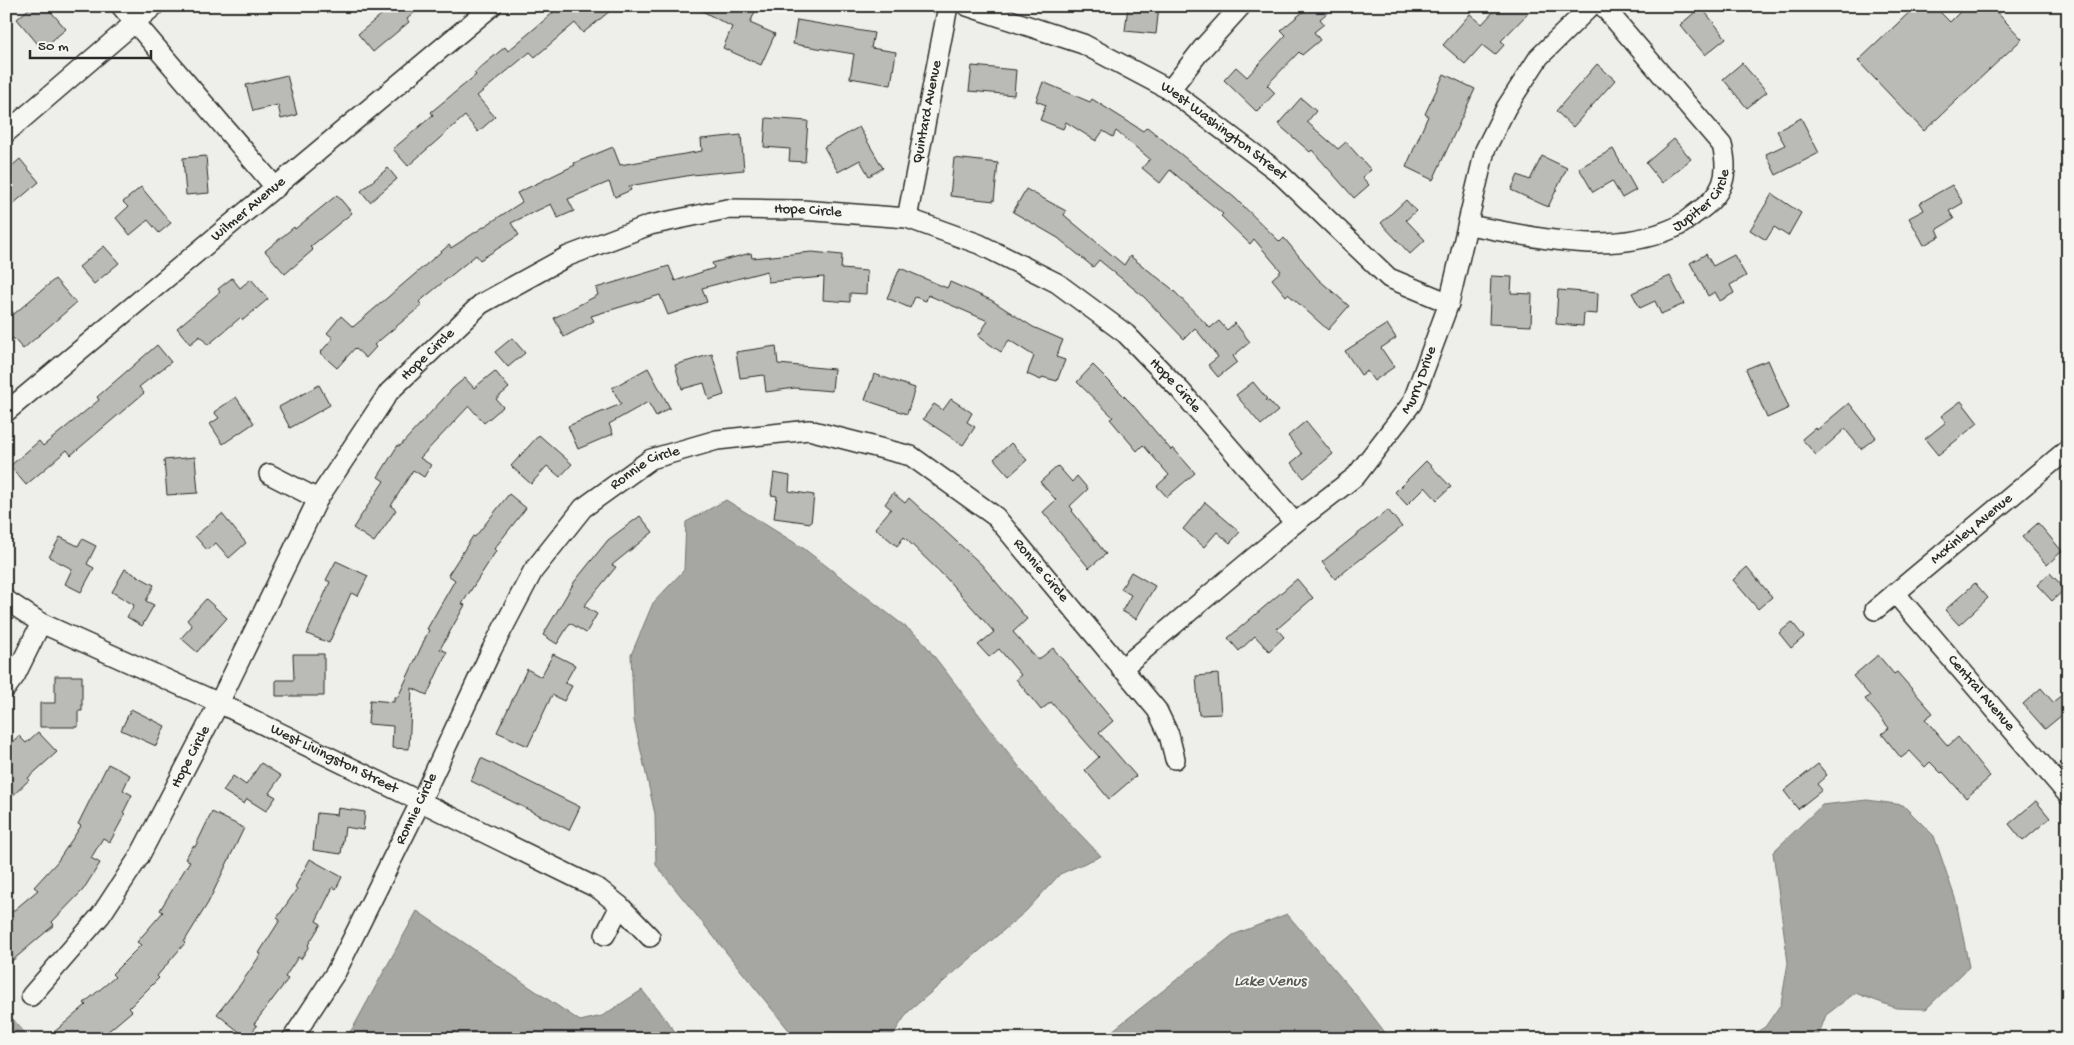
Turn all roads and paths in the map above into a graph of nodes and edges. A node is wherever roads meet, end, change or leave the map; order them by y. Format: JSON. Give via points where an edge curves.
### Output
{"nodes":[{"id":1,"x":121,"y":6,"type":"edge"},
{"id":2,"x":154,"y":6,"type":"edge"},
{"id":3,"x":492,"y":6,"type":"edge"},
{"id":4,"x":948,"y":6,"type":"edge"},
{"id":5,"x":967,"y":6,"type":"edge"},
{"id":6,"x":1241,"y":6,"type":"edge"},
{"id":7,"x":1591,"y":6,"type":"edge"},
{"id":8,"x":1603,"y":6,"type":"edge"},
{"id":9,"x":135,"y":22,"type":"junction"},
{"id":10,"x":1170,"y":90,"type":"junction"},
{"id":11,"x":6,"y":133,"type":"edge"},
{"id":12,"x":276,"y":188,"type":"junction"},
{"id":13,"x":906,"y":218,"type":"junction"},
{"id":14,"x":1469,"y":225,"type":"junction"},
{"id":15,"x":1449,"y":303,"type":"junction"},
{"id":16,"x":6,"y":412,"type":"edge"},
{"id":17,"x":2068,"y":449,"type":"edge"},
{"id":18,"x":268,"y":474,"type":"dead end"},
{"id":19,"x":318,"y":499,"type":"junction"},
{"id":20,"x":1295,"y":523,"type":"junction"},
{"id":21,"x":1895,"y":593,"type":"junction"},
{"id":22,"x":6,"y":600,"type":"edge"},
{"id":23,"x":1875,"y":610,"type":"dead end"},
{"id":24,"x":41,"y":623,"type":"junction"},
{"id":25,"x":1121,"y":669,"type":"junction"},
{"id":26,"x":6,"y":688,"type":"edge"},
{"id":27,"x":219,"y":704,"type":"junction"},
{"id":28,"x":1175,"y":759,"type":"dead end"},
{"id":29,"x":2065,"y":787,"type":"edge"},
{"id":30,"x":420,"y":803,"type":"junction"},
{"id":31,"x":620,"y":906,"type":"junction"},
{"id":32,"x":605,"y":935,"type":"dead end"},
{"id":33,"x":650,"y":937,"type":"dead end"},
{"id":34,"x":31,"y":996,"type":"dead end"},
{"id":35,"x":292,"y":1039,"type":"edge"}],
"edges":[{"from":1,"to":9,"type":"street"},
{"from":2,"to":9,"type":"street"},
{"from":3,"to":12,"type":"street","name":"Wilmer Avenue"},
{"from":4,"to":13,"type":"street","name":"Quintard Avenue"},
{"from":5,"to":10,"type":"street","name":"West Washington Street","via":[[1083,44]]},
{"from":6,"to":10,"type":"street"},
{"from":7,"to":14,"type":"street","name":"Murry Drive","via":[[1539,57],[1506,108],[1485,150]]},
{"from":8,"to":14,"type":"street","name":"Jupiter Circle","via":[[1722,145],[1725,180],[1707,206],[1675,228],[1630,241],[1571,243]]},
{"from":9,"to":11,"type":"street"},
{"from":9,"to":12,"type":"street"},
{"from":10,"to":15,"type":"street","name":"West Washington Street","via":[[1278,172],[1389,278]]},
{"from":12,"to":16,"type":"street","name":"Wilmer Avenue"},
{"from":13,"to":19,"type":"street","name":"Hope Circle","via":[[802,210],[727,209],[650,225],[568,256],[481,304],[396,385]]},
{"from":13,"to":20,"type":"street","name":"Hope Circle","via":[[979,244],[1057,283],[1126,334],[1180,390]]},
{"from":14,"to":15,"type":"street","name":"Murry Drive"},
{"from":15,"to":20,"type":"street","name":"Murry Drive","via":[[1412,403],[1356,476]]},
{"from":17,"to":21,"type":"street","name":"McKinley Avenue"},
{"from":18,"to":19,"type":"street"},
{"from":19,"to":27,"type":"street","name":"Hope Circle"},
{"from":20,"to":25,"type":"street","name":"Murry Drive"},
{"from":21,"to":23,"type":"street","name":"McKinley Avenue"},
{"from":21,"to":29,"type":"street","name":"Central Avenue"},
{"from":22,"to":24,"type":"street","name":"West Livingston Street"},
{"from":24,"to":26,"type":"street"},
{"from":24,"to":27,"type":"street","name":"West Livingston Street"},
{"from":25,"to":28,"type":"street","name":"Ronnie Circle","via":[[1157,710],[1169,735]]},
{"from":25,"to":30,"type":"street","name":"Ronnie Circle","via":[[996,517],[911,456],[809,430],[717,440],[651,459],[583,508],[533,571],[492,649]]},
{"from":27,"to":30,"type":"street","name":"West Livingston Street"},
{"from":27,"to":34,"type":"street","name":"Hope Circle","via":[[139,857],[101,915]]},
{"from":30,"to":31,"type":"street","name":"West Livingston Street","via":[[598,889]]},
{"from":30,"to":35,"type":"street","name":"Ronnie Circle","via":[[336,972]]},
{"from":31,"to":32,"type":"street"},
{"from":31,"to":33,"type":"street","name":"West Livingston Street"}]}
